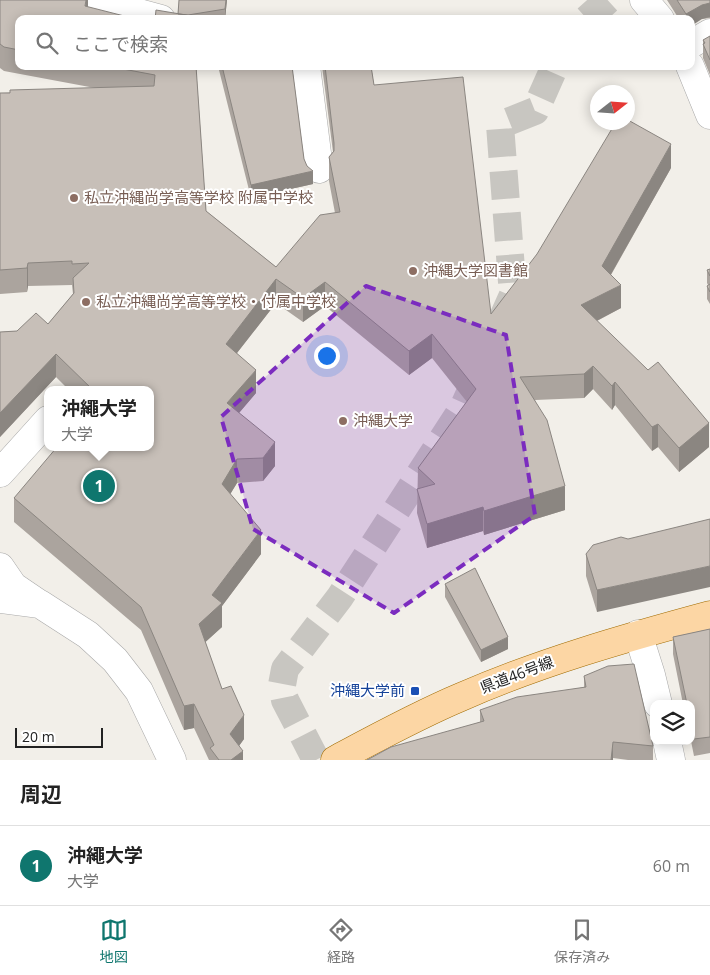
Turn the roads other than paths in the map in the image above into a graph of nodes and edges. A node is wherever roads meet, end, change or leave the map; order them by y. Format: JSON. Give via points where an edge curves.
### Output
{"nodes":[{"id":1,"x":91,"y":0,"type":"edge"},
{"id":2,"x":644,"y":0,"type":"edge"},
{"id":3,"x":146,"y":15,"type":"edge"},
{"id":4,"x":657,"y":15,"type":"edge"},
{"id":5,"x":710,"y":33,"type":"edge"},
{"id":6,"x":695,"y":42,"type":"edge"},
{"id":7,"x":307,"y":70,"type":"edge"},
{"id":8,"x":692,"y":70,"type":"edge"},
{"id":9,"x":710,"y":114,"type":"edge"},
{"id":10,"x":319,"y":169,"type":"dead end"},
{"id":11,"x":44,"y":424,"type":"edge"},
{"id":12,"x":0,"y":473,"type":"edge"},
{"id":13,"x":0,"y":567,"type":"edge"},
{"id":14,"x":0,"y":599,"type":"edge"},
{"id":15,"x":40,"y":604,"type":"junction"},
{"id":16,"x":710,"y":615,"type":"edge"},
{"id":17,"x":638,"y":634,"type":"junction"},
{"id":18,"x":657,"y":700,"type":"edge"},
{"id":19,"x":668,"y":745,"type":"edge"},
{"id":20,"x":172,"y":760,"type":"edge"},
{"id":21,"x":335,"y":760,"type":"edge"},
{"id":22,"x":671,"y":760,"type":"edge"}],
"edges":[{"from":1,"to":3,"type":"street"},
{"from":2,"to":4,"type":"street"},
{"from":5,"to":6,"type":"street"},
{"from":7,"to":10,"type":"street"},
{"from":8,"to":9,"type":"street"},
{"from":11,"to":12,"type":"street"},
{"from":13,"to":15,"type":"street","via":[[13,586]]},
{"from":14,"to":15,"type":"street"},
{"from":15,"to":20,"type":"street","via":[[88,635],[116,660],[138,691]]},
{"from":16,"to":17,"type":"main road","name":"県道46号線"},
{"from":17,"to":18,"type":"street"},
{"from":17,"to":21,"type":"main road","name":"県道46号線","via":[[532,668],[459,697]]},
{"from":19,"to":22,"type":"street"}]}
